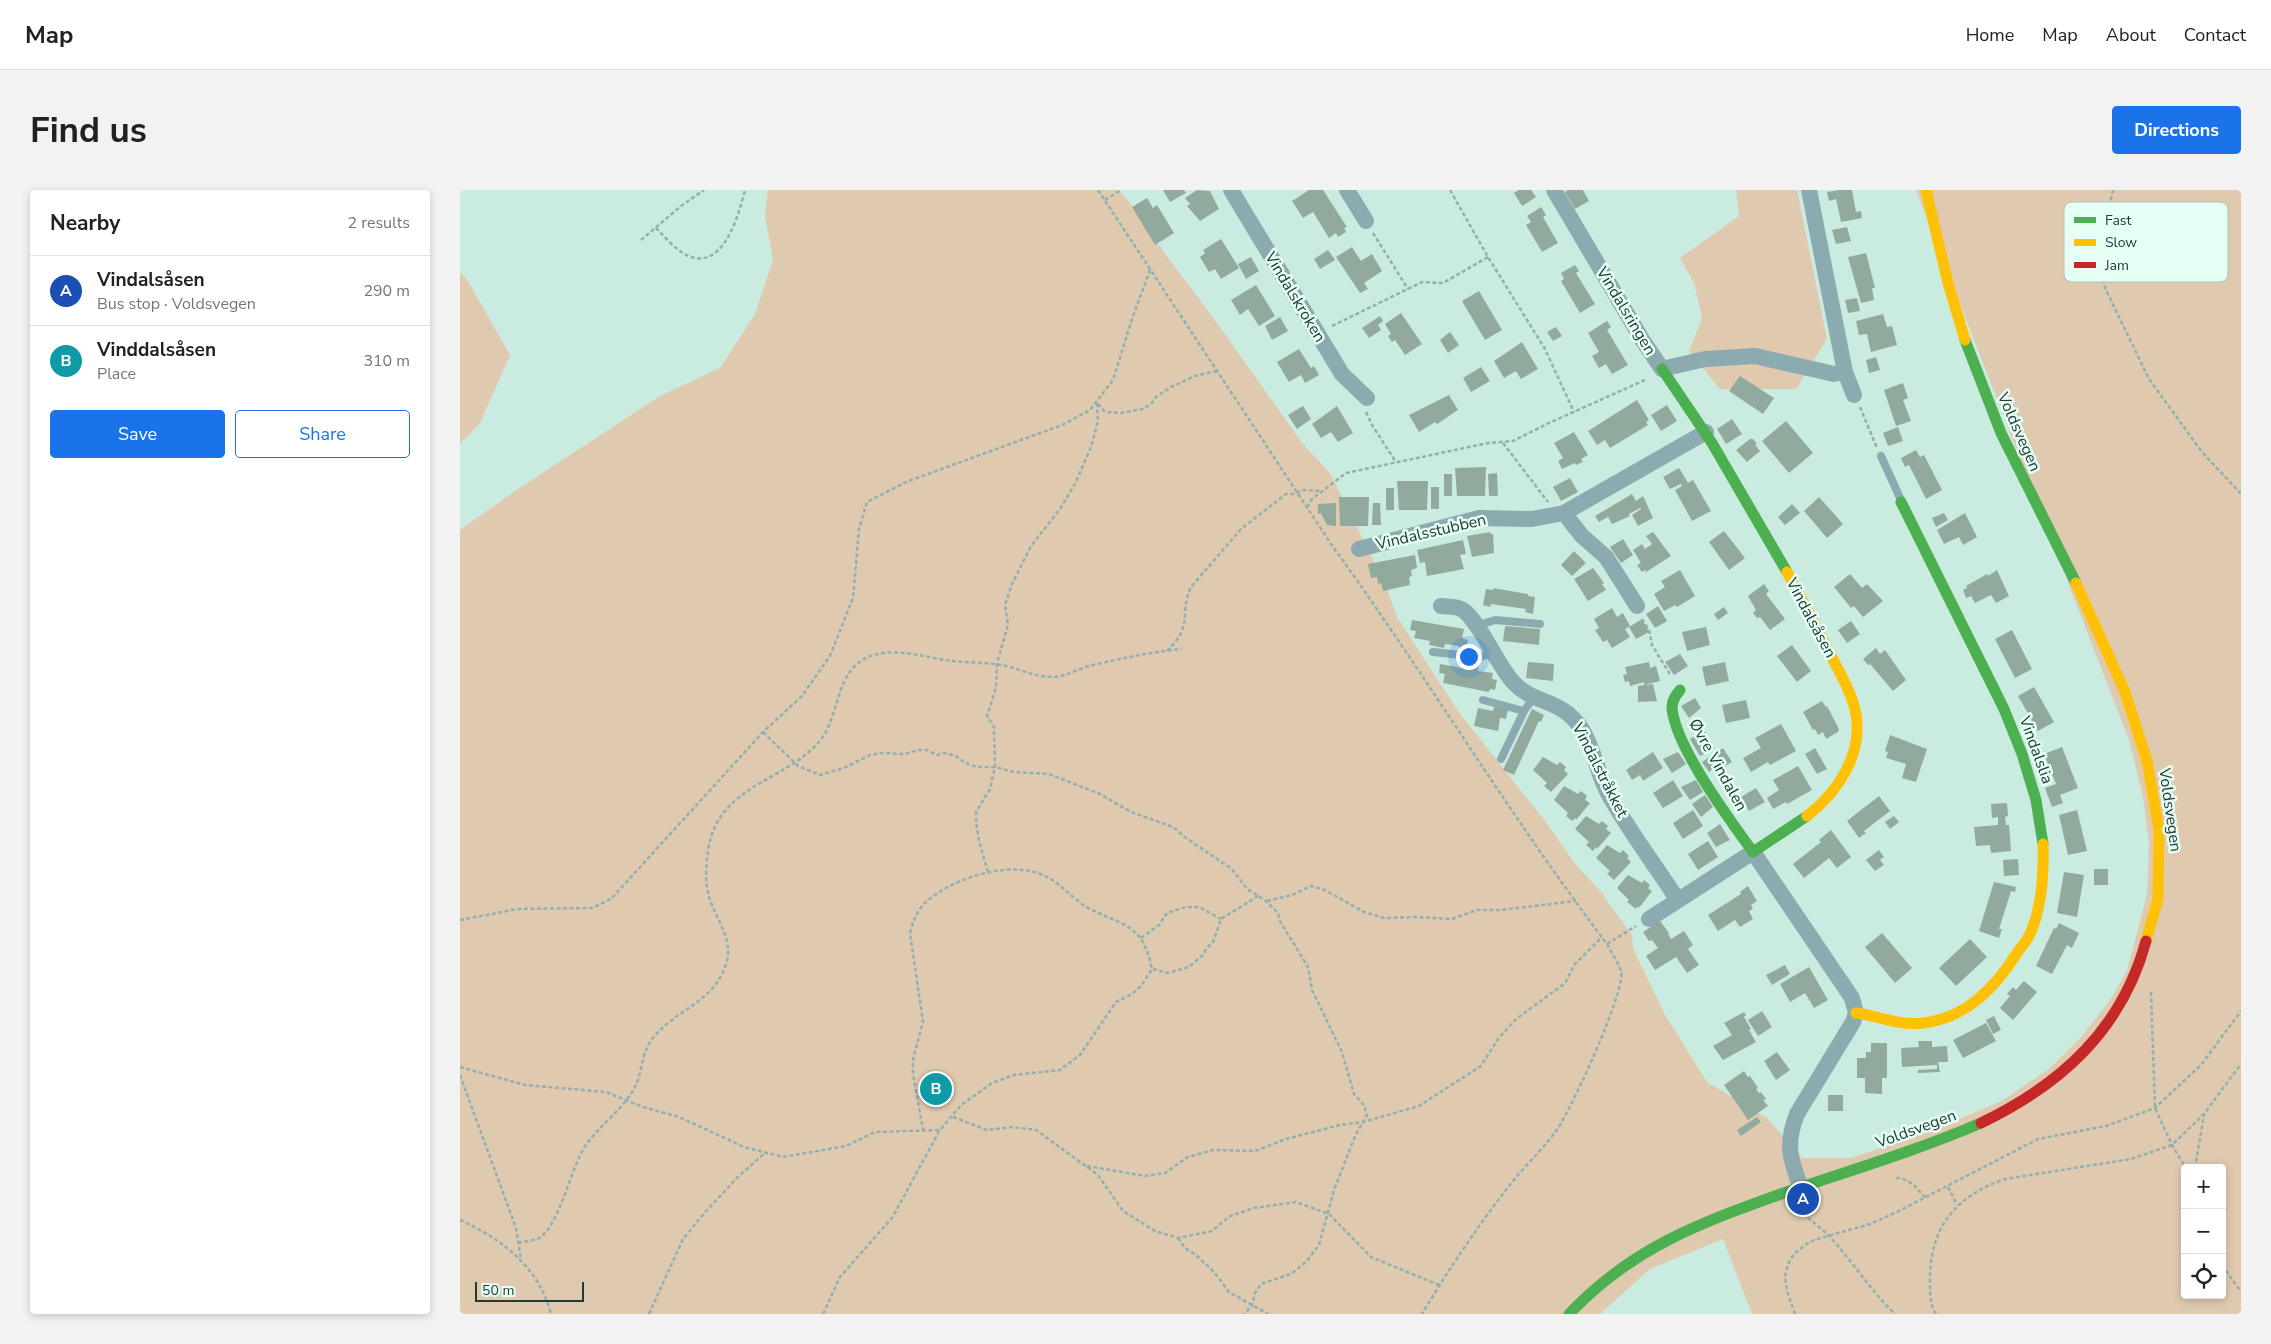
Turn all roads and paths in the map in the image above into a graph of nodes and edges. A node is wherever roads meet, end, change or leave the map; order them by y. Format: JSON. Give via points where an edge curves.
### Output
{"nodes":[{"id":1,"x":704,"y":190,"type":"edge"},
{"id":2,"x":745,"y":190,"type":"edge"},
{"id":3,"x":1098,"y":190,"type":"edge"},
{"id":4,"x":1121,"y":190,"type":"edge"},
{"id":5,"x":1231,"y":190,"type":"edge"},
{"id":6,"x":1347,"y":190,"type":"edge"},
{"id":7,"x":1450,"y":190,"type":"edge"},
{"id":8,"x":1554,"y":190,"type":"edge"},
{"id":9,"x":1809,"y":190,"type":"edge"},
{"id":10,"x":1926,"y":190,"type":"edge"},
{"id":11,"x":1105,"y":200,"type":"junction"},
{"id":12,"x":1366,"y":221,"type":"joint"},
{"id":13,"x":656,"y":228,"type":"junction"},
{"id":14,"x":642,"y":240,"type":"dead end"},
{"id":15,"x":1488,"y":257,"type":"junction"},
{"id":16,"x":1150,"y":270,"type":"junction"},
{"id":17,"x":2103,"y":282,"type":"edge"},
{"id":18,"x":1408,"y":289,"type":"junction"},
{"id":19,"x":1317,"y":333,"type":"junction"},
{"id":20,"x":1662,"y":369,"type":"junction"},
{"id":21,"x":1217,"y":371,"type":"junction"},
{"id":22,"x":1845,"y":372,"type":"junction"},
{"id":23,"x":1854,"y":395,"type":"joint"},
{"id":24,"x":1367,"y":398,"type":"joint"},
{"id":25,"x":1097,"y":403,"type":"junction"},
{"id":26,"x":1574,"y":412,"type":"junction"},
{"id":27,"x":1706,"y":432,"type":"junction"},
{"id":28,"x":1503,"y":443,"type":"junction"},
{"id":29,"x":1881,"y":456,"type":"joint"},
{"id":30,"x":1396,"y":462,"type":"junction"},
{"id":31,"x":1321,"y":491,"type":"junction"},
{"id":32,"x":1298,"y":492,"type":"junction"},
{"id":33,"x":2241,"y":494,"type":"edge"},
{"id":34,"x":1901,"y":502,"type":"joint"},
{"id":35,"x":1307,"y":507,"type":"junction"},
{"id":36,"x":1559,"y":514,"type":"junction"},
{"id":37,"x":1359,"y":550,"type":"dead end"},
{"id":38,"x":1441,"y":606,"type":"dead end"},
{"id":39,"x":1637,"y":606,"type":"joint"},
{"id":40,"x":1540,"y":624,"type":"dead end"},
{"id":41,"x":1476,"y":626,"type":"junction"},
{"id":42,"x":1182,"y":649,"type":"dead end"},
{"id":43,"x":1167,"y":650,"type":"junction"},
{"id":44,"x":1433,"y":652,"type":"dead end"},
{"id":45,"x":1492,"y":653,"type":"junction"},
{"id":46,"x":997,"y":666,"type":"junction"},
{"id":47,"x":1680,"y":690,"type":"joint"},
{"id":48,"x":1534,"y":697,"type":"junction"},
{"id":49,"x":1482,"y":700,"type":"dead end"},
{"id":50,"x":1524,"y":711,"type":"junction"},
{"id":51,"x":763,"y":732,"type":"junction"},
{"id":52,"x":1501,"y":759,"type":"dead end"},
{"id":53,"x":794,"y":761,"type":"junction"},
{"id":54,"x":995,"y":767,"type":"junction"},
{"id":55,"x":1753,"y":852,"type":"junction"},
{"id":56,"x":988,"y":872,"type":"junction"},
{"id":57,"x":1258,"y":896,"type":"junction"},
{"id":58,"x":1677,"y":899,"type":"junction"},
{"id":59,"x":1266,"y":901,"type":"junction"},
{"id":60,"x":1576,"y":901,"type":"junction"},
{"id":61,"x":1649,"y":918,"type":"joint"},
{"id":62,"x":1222,"y":919,"type":"junction"},
{"id":63,"x":460,"y":920,"type":"edge"},
{"id":64,"x":1602,"y":937,"type":"junction"},
{"id":65,"x":1141,"y":938,"type":"junction"},
{"id":66,"x":1607,"y":944,"type":"junction"},
{"id":67,"x":1152,"y":969,"type":"junction"},
{"id":68,"x":2151,"y":990,"type":"dead end"},
{"id":69,"x":2241,"y":1011,"type":"edge"},
{"id":70,"x":1856,"y":1013,"type":"junction"},
{"id":71,"x":2241,"y":1064,"type":"edge"},
{"id":72,"x":460,"y":1067,"type":"edge"},
{"id":73,"x":460,"y":1075,"type":"edge"},
{"id":74,"x":626,"y":1099,"type":"junction"},
{"id":75,"x":2156,"y":1108,"type":"junction"},
{"id":76,"x":2204,"y":1114,"type":"junction"},
{"id":77,"x":952,"y":1117,"type":"junction"},
{"id":78,"x":1364,"y":1122,"type":"junction"},
{"id":79,"x":923,"y":1130,"type":"junction"},
{"id":80,"x":940,"y":1130,"type":"junction"},
{"id":81,"x":2172,"y":1145,"type":"junction"},
{"id":82,"x":766,"y":1152,"type":"junction"},
{"id":83,"x":2184,"y":1164,"type":"edge"},
{"id":84,"x":2195,"y":1164,"type":"edge"},
{"id":85,"x":1087,"y":1166,"type":"junction"},
{"id":86,"x":1948,"y":1187,"type":"junction"},
{"id":87,"x":1796,"y":1190,"type":"junction"},
{"id":88,"x":1957,"y":1205,"type":"junction"},
{"id":89,"x":1328,"y":1214,"type":"junction"},
{"id":90,"x":460,"y":1220,"type":"edge"},
{"id":91,"x":1829,"y":1236,"type":"junction"},
{"id":92,"x":1178,"y":1238,"type":"junction"},
{"id":93,"x":518,"y":1243,"type":"junction"},
{"id":94,"x":521,"y":1259,"type":"junction"},
{"id":95,"x":2226,"y":1271,"type":"edge"},
{"id":96,"x":1439,"y":1285,"type":"junction"},
{"id":97,"x":2241,"y":1292,"type":"edge"},
{"id":98,"x":1252,"y":1306,"type":"junction"},
{"id":99,"x":551,"y":1314,"type":"edge"},
{"id":100,"x":649,"y":1314,"type":"edge"},
{"id":101,"x":823,"y":1314,"type":"edge"},
{"id":102,"x":1244,"y":1314,"type":"edge"},
{"id":103,"x":1268,"y":1314,"type":"edge"},
{"id":104,"x":1422,"y":1314,"type":"edge"},
{"id":105,"x":1569,"y":1314,"type":"edge"},
{"id":106,"x":1795,"y":1314,"type":"edge"},
{"id":107,"x":1895,"y":1314,"type":"edge"},
{"id":108,"x":1936,"y":1314,"type":"edge"}],
"edges":[{"from":1,"to":13,"type":"path"},
{"from":2,"to":13,"type":"path","via":[[737,221],[729,236],[709,256],[701,259],[690,257]]},
{"from":3,"to":11,"type":"path"},
{"from":4,"to":11,"type":"path"},
{"from":5,"to":19,"type":"street","name":"Vindalskroken"},
{"from":6,"to":12,"type":"street"},
{"from":7,"to":15,"type":"path"},
{"from":8,"to":20,"type":"street","name":"Vindalsringen"},
{"from":9,"to":22,"type":"street"},
{"from":10,"to":87,"type":"main road","name":"Voldsvegen","via":[[1958,318],[1986,399],[2104,644],[2135,722],[2158,816],[2161,845],[2158,905],[2143,957],[2118,1009],[2087,1050],[2056,1079],[2022,1102],[1980,1122]]},
{"from":11,"to":16,"type":"path"},
{"from":12,"to":18,"type":"path"},
{"from":13,"to":14,"type":"path"},
{"from":15,"to":18,"type":"path","via":[[1443,283],[1422,282]]},
{"from":15,"to":26,"type":"path","via":[[1545,349]]},
{"from":16,"to":21,"type":"path"},
{"from":16,"to":25,"type":"path","via":[[1113,380]]},
{"from":17,"to":33,"type":"path","via":[[2149,379],[2202,452]]},
{"from":18,"to":19,"type":"path"},
{"from":19,"to":24,"type":"street","name":"Vindalskroken","via":[[1342,374]]},
{"from":20,"to":22,"type":"street","name":"Vindalsringen","via":[[1705,359],[1755,356],[1821,373]]},
{"from":20,"to":26,"type":"path","via":[[1640,383]]},
{"from":20,"to":27,"type":"main road","name":"Vindalsåsen"},
{"from":21,"to":25,"type":"path","via":[[1195,376],[1171,387],[1143,409],[1105,412]]},
{"from":21,"to":32,"type":"path"},
{"from":22,"to":23,"type":"street"},
{"from":23,"to":29,"type":"path"},
{"from":24,"to":30,"type":"path","via":[[1366,409],[1372,425]]},
{"from":25,"to":46,"type":"path","via":[[1096,430],[1075,484],[1031,546],[1012,584],[1005,605],[1008,625]]},
{"from":25,"to":51,"type":"path","via":[[1062,425],[906,482],[867,502],[859,529],[852,598],[830,656],[802,696]]},
{"from":26,"to":28,"type":"path"},
{"from":27,"to":36,"type":"street","name":"Vindalsstubben"},
{"from":27,"to":55,"type":"main road","name":"Vindalsåsen","via":[[1831,655],[1856,715],[1856,742],[1839,786],[1816,810]]},
{"from":28,"to":30,"type":"path"},
{"from":28,"to":36,"type":"path"},
{"from":29,"to":34,"type":"lane","name":"Vindalslia"},
{"from":30,"to":31,"type":"path","via":[[1346,473]]},
{"from":31,"to":32,"type":"path"},
{"from":31,"to":35,"type":"path"},
{"from":32,"to":35,"type":"path"},
{"from":32,"to":43,"type":"path","via":[[1286,494],[1241,529],[1191,587],[1185,627],[1180,638]]},
{"from":34,"to":70,"type":"main road","name":"Vindalslia","via":[[1988,673],[2022,753],[2040,814],[2044,866],[2038,906],[2021,950],[1998,980],[1970,1007],[1939,1021],[1913,1024]]},
{"from":35,"to":60,"type":"path"},
{"from":36,"to":37,"type":"street","name":"Vindalsstubben","via":[[1532,519],[1480,518]]},
{"from":36,"to":39,"type":"street","via":[[1606,557]]},
{"from":38,"to":41,"type":"street","name":"Vindalstråkket","via":[[1463,610]]},
{"from":39,"to":47,"type":"path","via":[[1636,612],[1650,630],[1652,645]]},
{"from":40,"to":41,"type":"lane","via":[[1495,620]]},
{"from":41,"to":45,"type":"street","name":"Vindalstråkket"},
{"from":42,"to":43,"type":"path"},
{"from":43,"to":46,"type":"path","via":[[1122,658],[1053,677]]},
{"from":44,"to":45,"type":"lane","via":[[1480,656]]},
{"from":45,"to":48,"type":"street","name":"Vindalstråkket","via":[[1512,680]]},
{"from":46,"to":53,"type":"path","via":[[903,654],[871,656],[850,671],[820,741]]},
{"from":46,"to":54,"type":"path","via":[[996,688],[986,716],[994,727]]},
{"from":47,"to":55,"type":"main road","name":"Øvre Vindalen","via":[[1672,704],[1681,736],[1714,794]]},
{"from":48,"to":50,"type":"lane"},
{"from":48,"to":58,"type":"street","name":"Vindalstråkket","via":[[1565,710],[1581,728],[1593,750],[1610,797]]},
{"from":49,"to":50,"type":"lane"},
{"from":50,"to":52,"type":"lane"},
{"from":51,"to":53,"type":"path"},
{"from":51,"to":63,"type":"path","via":[[611,899],[592,908],[518,909]]},
{"from":53,"to":54,"type":"path","via":[[798,766],[820,775],[870,755],[905,754],[918,750],[956,756],[977,767]]},
{"from":53,"to":74,"type":"path","via":[[751,788],[716,823],[708,849],[706,876],[713,910],[723,928],[728,947],[728,961],[710,994],[670,1020],[650,1041],[635,1086]]},
{"from":54,"to":56,"type":"path","via":[[990,790],[976,812],[978,842]]},
{"from":54,"to":57,"type":"path","via":[[1014,772],[1049,774],[1100,794],[1131,812],[1173,827],[1232,870],[1247,889]]},
{"from":55,"to":58,"type":"street","name":"Vindalsåsen"},
{"from":55,"to":70,"type":"street","via":[[1852,998]]},
{"from":56,"to":65,"type":"path","via":[[1028,870],[1046,876],[1083,905],[1128,926]]},
{"from":56,"to":79,"type":"path","via":[[936,894],[924,903],[910,932],[923,1022],[913,1058]]},
{"from":57,"to":59,"type":"path"},
{"from":57,"to":62,"type":"path"},
{"from":58,"to":61,"type":"street","name":"Vindalsåsen"},
{"from":59,"to":60,"type":"path","via":[[1292,895],[1311,886],[1325,890],[1364,912],[1384,918],[1452,919],[1478,910]]},
{"from":59,"to":78,"type":"path","via":[[1278,913],[1308,967],[1312,990],[1342,1052],[1354,1094],[1364,1105],[1367,1115]]},
{"from":60,"to":64,"type":"path"},
{"from":61,"to":66,"type":"path"},
{"from":62,"to":65,"type":"path","via":[[1199,907],[1186,907],[1167,913],[1159,925]]},
{"from":62,"to":67,"type":"path","via":[[1213,942],[1204,955],[1189,967],[1168,973]]},
{"from":64,"to":66,"type":"path"},
{"from":64,"to":78,"type":"path","via":[[1575,964],[1565,983],[1515,1020],[1481,1066],[1419,1106]]},
{"from":65,"to":67,"type":"path","via":[[1148,948]]},
{"from":66,"to":96,"type":"path","via":[[1621,971],[1621,981],[1570,1108],[1557,1129],[1475,1229]]},
{"from":67,"to":77,"type":"path","via":[[1141,986],[1116,1002],[1080,1055],[1060,1070],[1014,1075],[992,1083],[961,1105]]},
{"from":68,"to":75,"type":"path"},
{"from":69,"to":75,"type":"path","via":[[2201,1065]]},
{"from":70,"to":87,"type":"street","via":[[1791,1128],[1789,1142]]},
{"from":71,"to":76,"type":"path"},
{"from":72,"to":74,"type":"path","via":[[525,1085],[606,1092]]},
{"from":73,"to":93,"type":"path","via":[[516,1228]]},
{"from":74,"to":82,"type":"path","via":[[679,1116],[744,1147]]},
{"from":74,"to":93,"type":"path","via":[[582,1151],[547,1232]]},
{"from":75,"to":81,"type":"path"},
{"from":75,"to":86,"type":"path","via":[[2106,1126],[2038,1139]]},
{"from":76,"to":81,"type":"path"},
{"from":76,"to":84,"type":"path"},
{"from":77,"to":80,"type":"path"},
{"from":77,"to":85,"type":"path","via":[[987,1130],[1012,1127],[1036,1130]]},
{"from":78,"to":85,"type":"path","via":[[1286,1139],[1255,1151],[1213,1150],[1188,1157],[1164,1173],[1146,1176]]},
{"from":78,"to":89,"type":"path","via":[[1334,1190]]},
{"from":79,"to":80,"type":"path"},
{"from":79,"to":82,"type":"path","via":[[875,1132],[846,1146],[783,1157]]},
{"from":80,"to":101,"type":"path","via":[[892,1218],[840,1277]]},
{"from":81,"to":83,"type":"path"},
{"from":81,"to":88,"type":"path","via":[[2131,1159],[2005,1179],[1986,1185]]},
{"from":82,"to":100,"type":"path","via":[[739,1176],[682,1239]]},
{"from":85,"to":92,"type":"path","via":[[1098,1175],[1123,1212],[1155,1231]]},
{"from":86,"to":88,"type":"path"},
{"from":86,"to":91,"type":"path","via":[[1870,1224]]},
{"from":87,"to":91,"type":"path","via":[[1801,1210]]},
{"from":87,"to":105,"type":"main road","name":"Voldsvegen","via":[[1715,1217],[1658,1243],[1609,1275]]},
{"from":88,"to":108,"type":"path","via":[[1940,1230],[1930,1269],[1930,1292]]},
{"from":89,"to":92,"type":"path","via":[[1296,1202],[1254,1208],[1230,1216],[1212,1231]]},
{"from":89,"to":96,"type":"path","via":[[1371,1257]]},
{"from":89,"to":98,"type":"path","via":[[1319,1245],[1306,1262],[1291,1274],[1261,1284]]},
{"from":90,"to":94,"type":"path","via":[[486,1232]]},
{"from":91,"to":106,"type":"path","via":[[1804,1245],[1788,1264],[1785,1276],[1787,1291]]},
{"from":91,"to":107,"type":"path"},
{"from":92,"to":98,"type":"path","via":[[1214,1272],[1229,1292]]},
{"from":93,"to":94,"type":"path"},
{"from":94,"to":99,"type":"path"},
{"from":95,"to":97,"type":"path"},
{"from":96,"to":104,"type":"path"},
{"from":98,"to":102,"type":"path"},
{"from":98,"to":103,"type":"path"}]}
